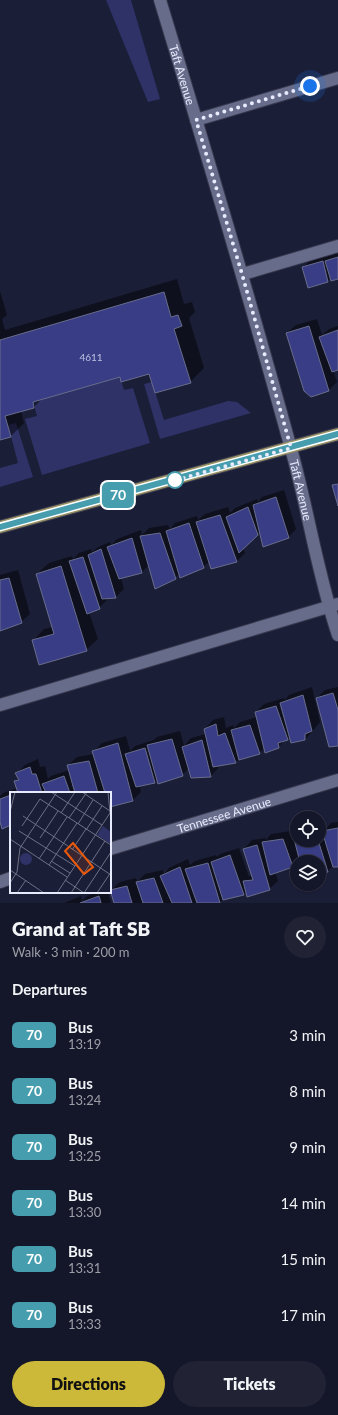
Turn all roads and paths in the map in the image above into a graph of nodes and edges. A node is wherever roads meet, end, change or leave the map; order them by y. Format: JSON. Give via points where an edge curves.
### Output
{"nodes":[{"id":1,"x":160,"y":0,"type":"edge"},
{"id":2,"x":338,"y":78,"type":"edge"},
{"id":3,"x":196,"y":120,"type":"junction"},
{"id":4,"x":338,"y":246,"type":"edge"},
{"id":5,"x":242,"y":274,"type":"junction"},
{"id":6,"x":338,"y":434,"type":"edge"},
{"id":7,"x":291,"y":448,"type":"junction"},
{"id":8,"x":0,"y":527,"type":"edge"},
{"id":9,"x":333,"y":606,"type":"edge"},
{"id":10,"x":338,"y":635,"type":"edge"},
{"id":11,"x":0,"y":705,"type":"edge"},
{"id":12,"x":338,"y":780,"type":"edge"},
{"id":13,"x":111,"y":849,"type":"edge"},
{"id":14,"x":10,"y":878,"type":"edge"},
{"id":15,"x":0,"y":882,"type":"edge"}],
"edges":[{"from":1,"to":3,"type":"street","name":"Taft Avenue"},
{"from":2,"to":3,"type":"street"},
{"from":3,"to":5,"type":"street","name":"Taft Avenue"},
{"from":4,"to":5,"type":"street"},
{"from":5,"to":7,"type":"street","name":"Taft Avenue"},
{"from":6,"to":7,"type":"main road"},
{"from":7,"to":8,"type":"main road"},
{"from":7,"to":9,"type":"street","name":"Taft Avenue"},
{"from":9,"to":10,"type":"street","name":"Taft Avenue"},
{"from":9,"to":11,"type":"street"},
{"from":12,"to":13,"type":"street","name":"Tennessee Avenue"},
{"from":14,"to":15,"type":"street"}]}
